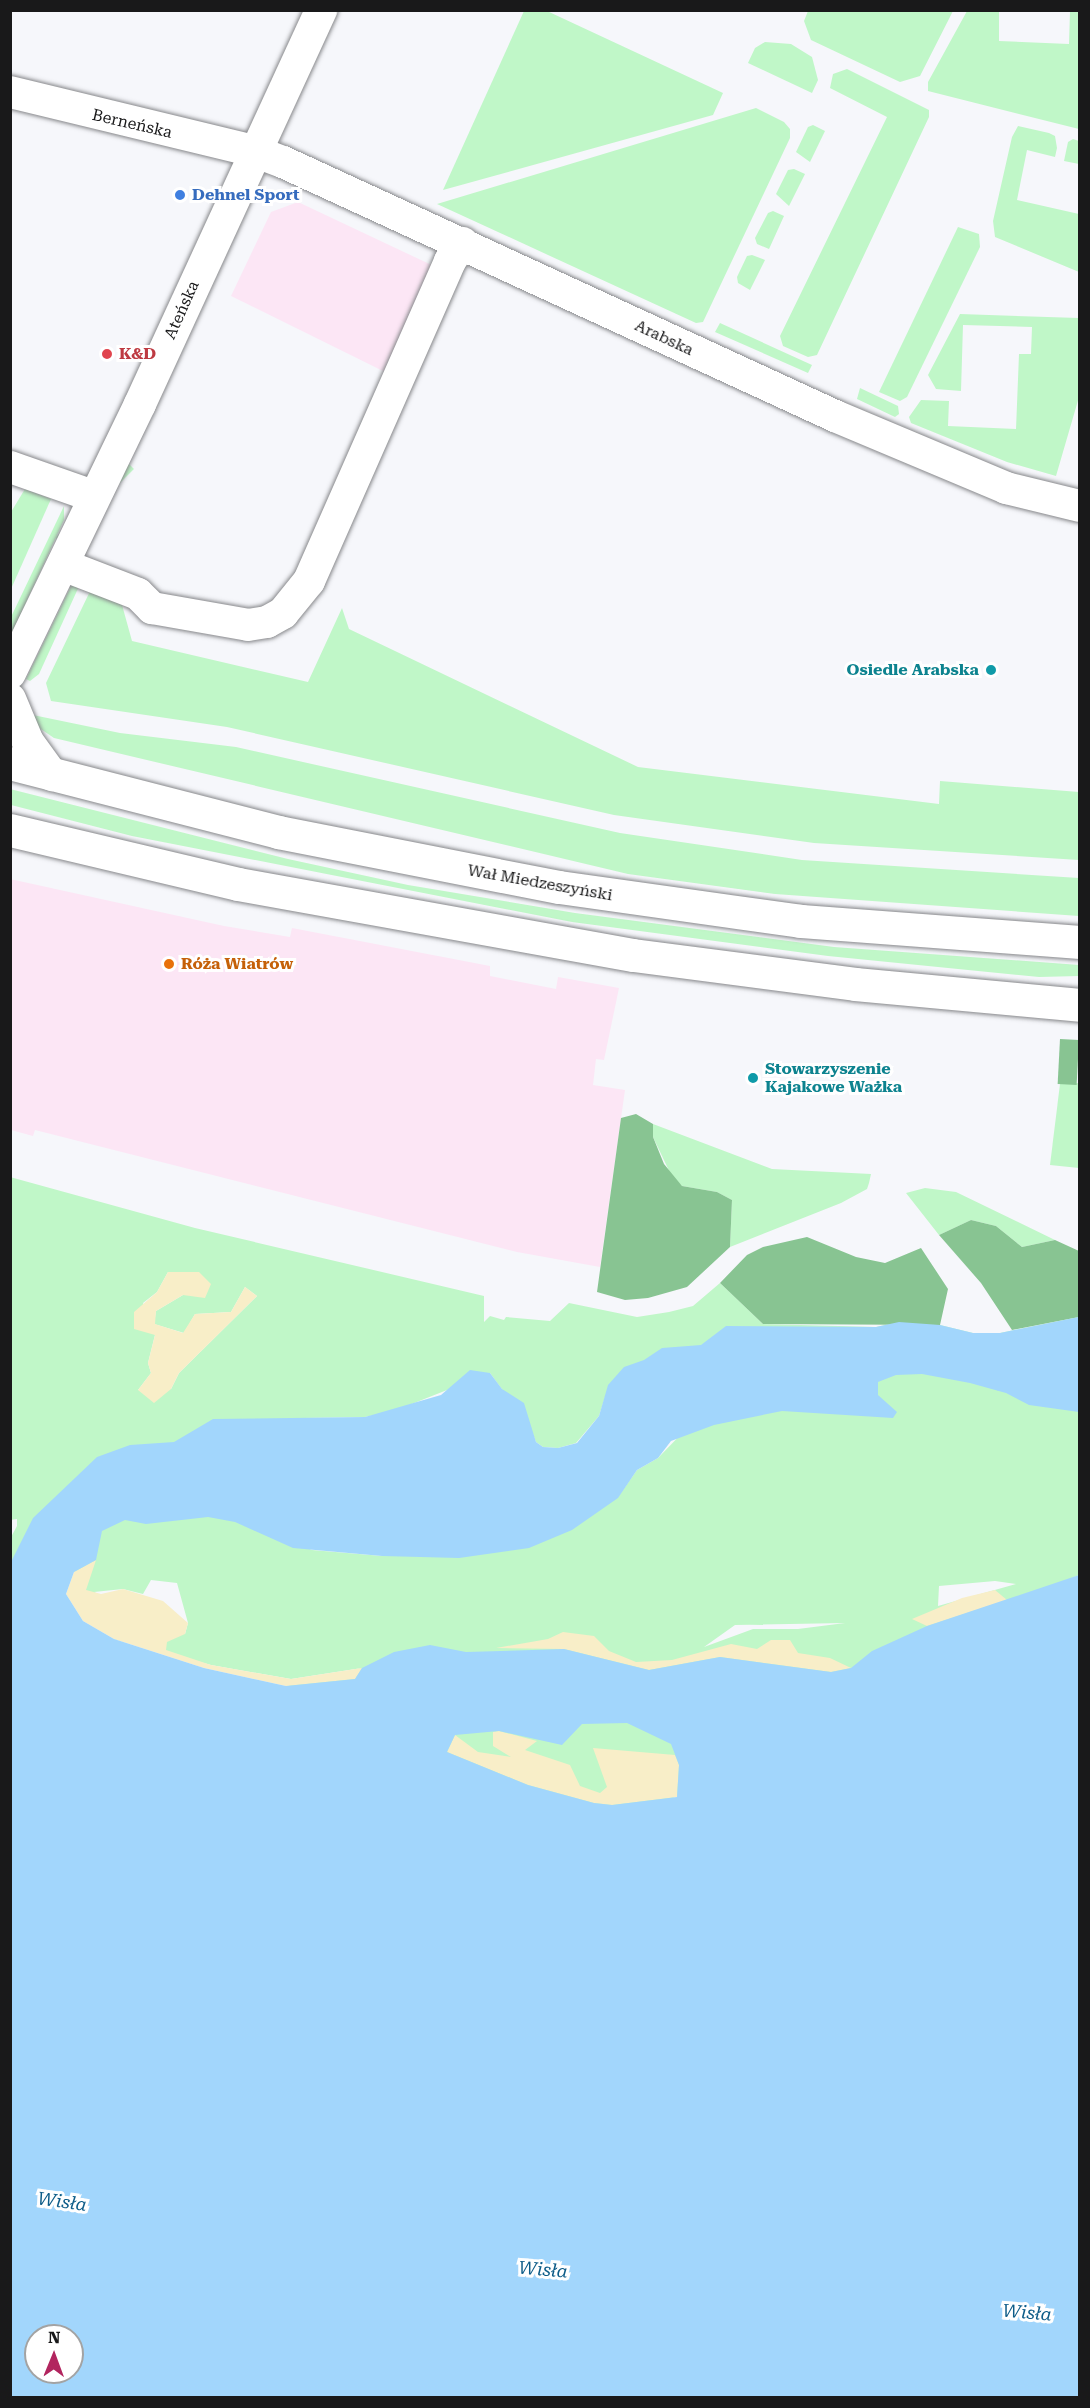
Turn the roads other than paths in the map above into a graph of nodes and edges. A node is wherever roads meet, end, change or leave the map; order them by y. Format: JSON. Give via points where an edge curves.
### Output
{"nodes":[{"id":1,"x":321,"y":10,"type":"edge"},
{"id":2,"x":10,"y":92,"type":"edge"},
{"id":3,"x":254,"y":152,"type":"junction"},
{"id":4,"x":462,"y":243,"type":"junction"},
{"id":5,"x":10,"y":467,"type":"edge"},
{"id":6,"x":93,"y":496,"type":"junction"},
{"id":7,"x":1080,"y":506,"type":"edge"},
{"id":8,"x":63,"y":564,"type":"junction"},
{"id":9,"x":10,"y":673,"type":"edge"},
{"id":10,"x":10,"y":699,"type":"edge"},
{"id":11,"x":10,"y":764,"type":"edge"},
{"id":12,"x":52,"y":775,"type":"junction"},
{"id":13,"x":10,"y":830,"type":"edge"},
{"id":14,"x":1080,"y":942,"type":"edge"},
{"id":15,"x":1080,"y":1005,"type":"edge"}],
"edges":[{"from":1,"to":3,"type":"street","name":"Ateńska"},
{"from":2,"to":3,"type":"street","name":"Berneńska"},
{"from":3,"to":4,"type":"street","name":"Arabska"},
{"from":3,"to":6,"type":"street","name":"Ateńska","via":[[140,404]]},
{"from":4,"to":7,"type":"street","name":"Arabska","via":[[835,416],[1006,488]]},
{"from":4,"to":8,"type":"street","via":[[450,261],[309,581],[283,613],[267,622],[248,625],[152,608],[138,594]]},
{"from":5,"to":6,"type":"street"},
{"from":6,"to":8,"type":"street","name":"Ateńska"},
{"from":8,"to":9,"type":"street","name":"Ateńska"},
{"from":10,"to":12,"type":"street","via":[[28,742]]},
{"from":11,"to":12,"type":"main road","name":"Wał Miedzeszyński"},
{"from":12,"to":14,"type":"main road","name":"Wał Miedzeszyński","via":[[338,846],[571,889],[801,921]]},
{"from":13,"to":15,"type":"main road","via":[[238,884],[610,952],[855,984]]}]}
